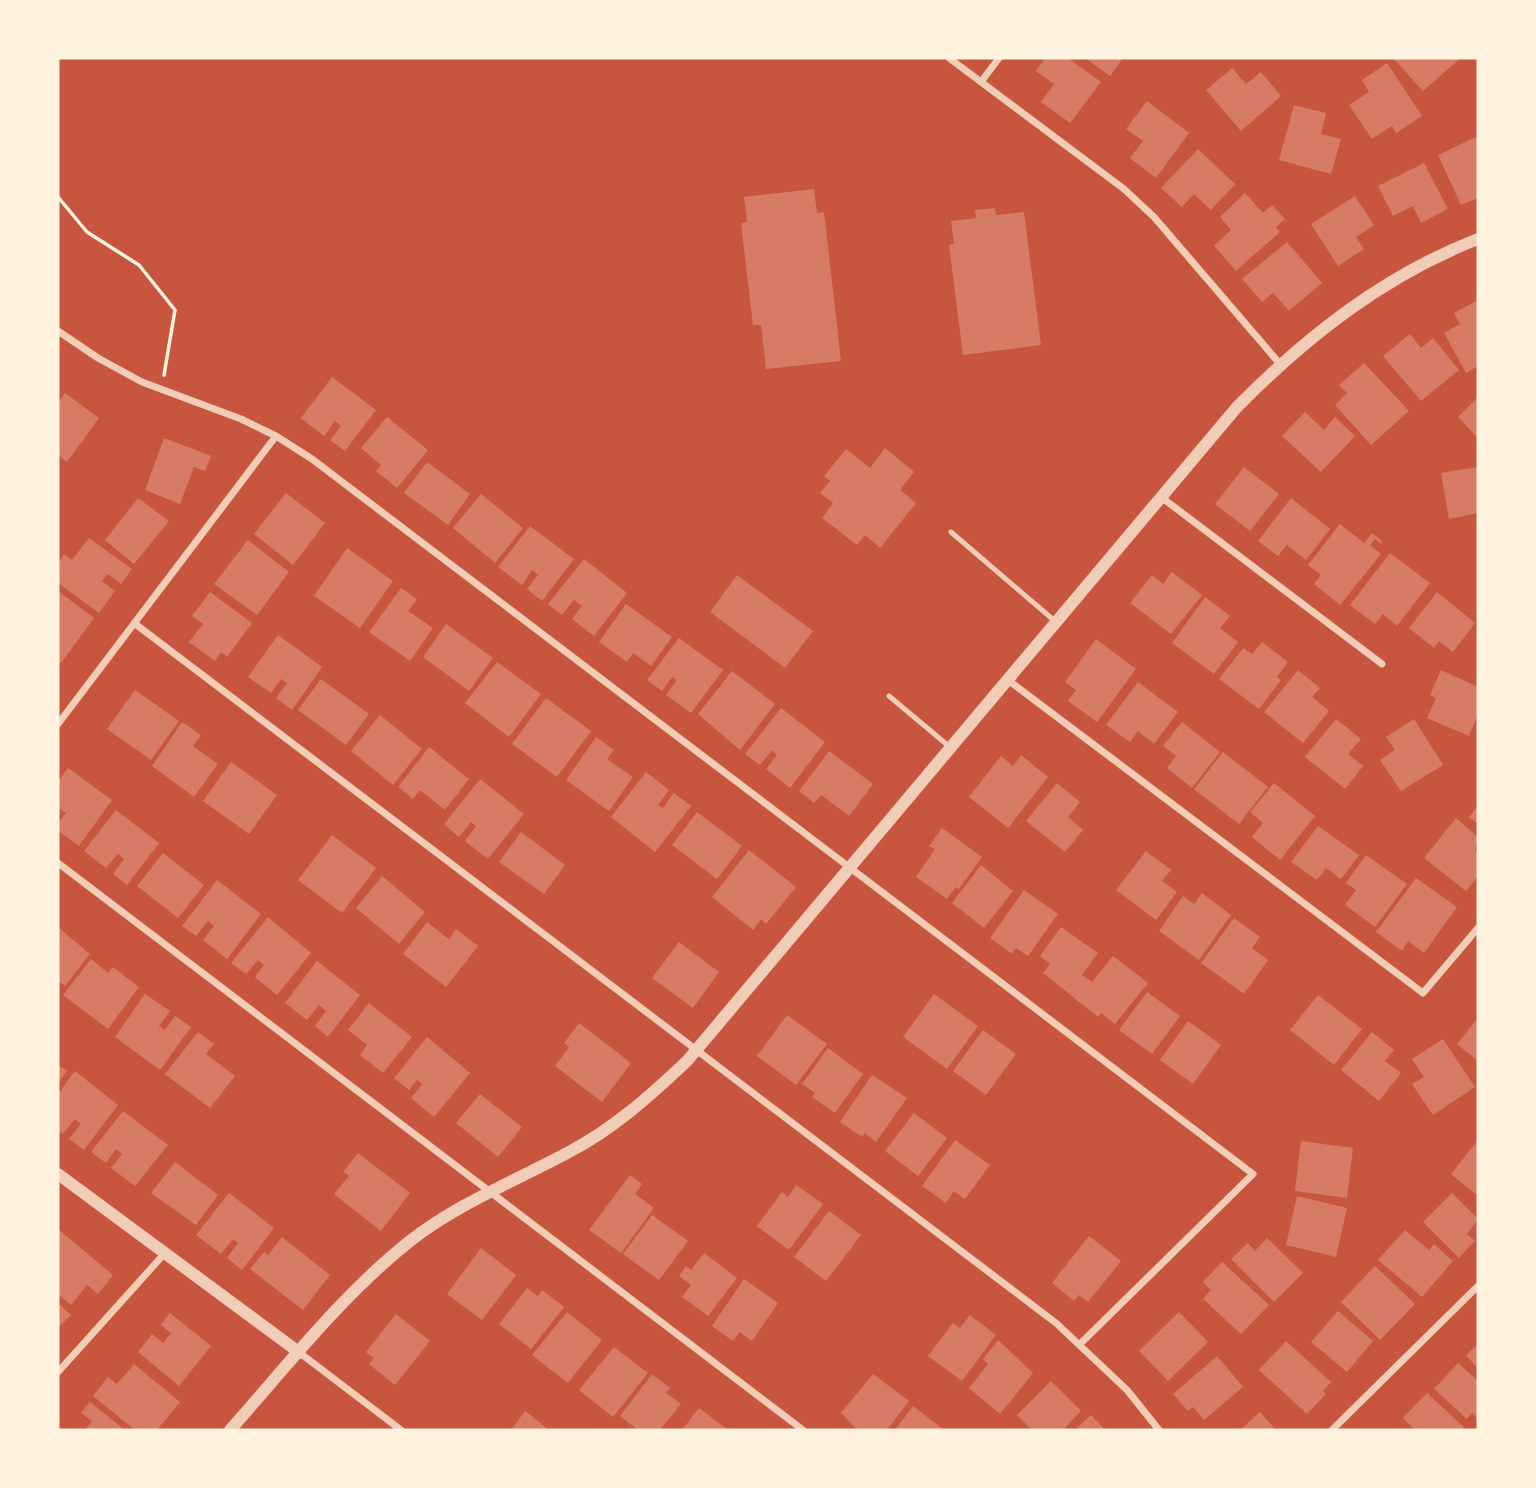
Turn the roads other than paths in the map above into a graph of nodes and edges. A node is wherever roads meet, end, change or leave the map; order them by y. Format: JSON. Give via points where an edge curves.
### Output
{"nodes":[{"id":1,"x":950,"y":58,"type":"edge"},
{"id":2,"x":999,"y":58,"type":"edge"},
{"id":3,"x":981,"y":82,"type":"junction"},
{"id":4,"x":1478,"y":239,"type":"edge"},
{"id":5,"x":58,"y":331,"type":"edge"},
{"id":6,"x":1280,"y":364,"type":"junction"},
{"id":7,"x":276,"y":436,"type":"junction"},
{"id":8,"x":1161,"y":497,"type":"junction"},
{"id":9,"x":951,"y":532,"type":"dead end"},
{"id":10,"x":134,"y":622,"type":"junction"},
{"id":11,"x":1056,"y":622,"type":"junction"},
{"id":12,"x":1382,"y":664,"type":"dead end"},
{"id":13,"x":1008,"y":680,"type":"junction"},
{"id":14,"x":889,"y":696,"type":"dead end"},
{"id":15,"x":58,"y":723,"type":"edge"},
{"id":16,"x":951,"y":748,"type":"junction"},
{"id":17,"x":58,"y":863,"type":"edge"},
{"id":18,"x":850,"y":868,"type":"junction"},
{"id":19,"x":1478,"y":928,"type":"edge"},
{"id":20,"x":697,"y":1050,"type":"junction"},
{"id":21,"x":58,"y":1174,"type":"edge"},
{"id":22,"x":488,"y":1191,"type":"junction"},
{"id":23,"x":166,"y":1252,"type":"junction"},
{"id":24,"x":1478,"y":1286,"type":"edge"},
{"id":25,"x":1081,"y":1343,"type":"junction"},
{"id":26,"x":299,"y":1353,"type":"junction"},
{"id":27,"x":58,"y":1372,"type":"edge"},
{"id":28,"x":230,"y":1430,"type":"edge"},
{"id":29,"x":401,"y":1430,"type":"edge"},
{"id":30,"x":803,"y":1430,"type":"edge"},
{"id":31,"x":1159,"y":1430,"type":"edge"},
{"id":32,"x":1332,"y":1430,"type":"edge"}],
"edges":[{"from":1,"to":3,"type":"street"},
{"from":2,"to":3,"type":"street"},
{"from":3,"to":6,"type":"street","via":[[1124,189],[1154,217]]},
{"from":4,"to":6,"type":"street","via":[[1371,294]]},
{"from":5,"to":7,"type":"street","via":[[154,387]]},
{"from":6,"to":8,"type":"street"},
{"from":7,"to":10,"type":"street"},
{"from":7,"to":18,"type":"street"},
{"from":8,"to":11,"type":"street"},
{"from":8,"to":12,"type":"street"},
{"from":9,"to":11,"type":"lane"},
{"from":10,"to":15,"type":"street"},
{"from":10,"to":20,"type":"street"},
{"from":11,"to":13,"type":"street"},
{"from":13,"to":16,"type":"street"},
{"from":13,"to":19,"type":"street","via":[[1423,993]]},
{"from":14,"to":16,"type":"lane"},
{"from":16,"to":18,"type":"street"},
{"from":17,"to":22,"type":"street"},
{"from":18,"to":20,"type":"street"},
{"from":18,"to":25,"type":"street","via":[[1253,1174]]},
{"from":20,"to":22,"type":"street","via":[[614,1124],[570,1152]]},
{"from":20,"to":25,"type":"street"},
{"from":21,"to":23,"type":"street"},
{"from":22,"to":26,"type":"street","via":[[410,1241]]},
{"from":22,"to":30,"type":"street"},
{"from":23,"to":26,"type":"street"},
{"from":23,"to":27,"type":"street"},
{"from":24,"to":32,"type":"street"},
{"from":25,"to":31,"type":"street"},
{"from":26,"to":28,"type":"street"},
{"from":26,"to":29,"type":"street"}]}
